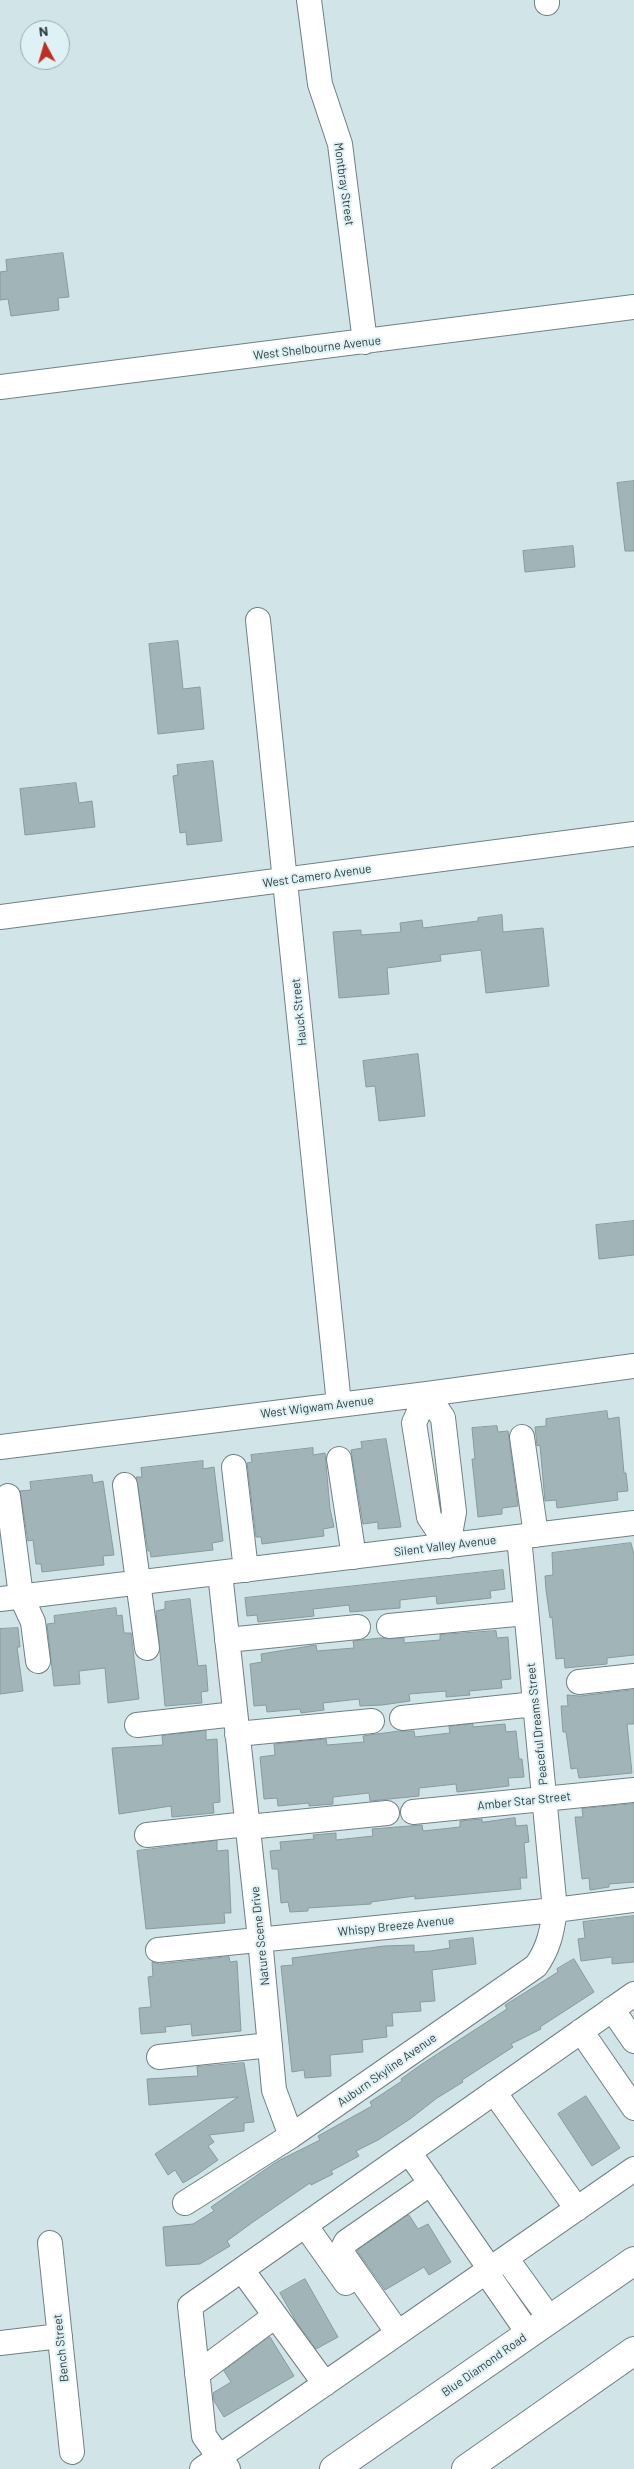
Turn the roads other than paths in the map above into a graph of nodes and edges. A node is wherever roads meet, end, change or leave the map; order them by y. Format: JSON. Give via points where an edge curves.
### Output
{"nodes":[{"id":1,"x":309,"y":0,"type":"edge"},
{"id":2,"x":634,"y":308,"type":"edge"},
{"id":3,"x":364,"y":342,"type":"junction"},
{"id":4,"x":0,"y":387,"type":"edge"},
{"id":5,"x":258,"y":620,"type":"dead end"},
{"id":6,"x":634,"y":834,"type":"edge"},
{"id":7,"x":285,"y":880,"type":"junction"},
{"id":8,"x":0,"y":917,"type":"edge"},
{"id":9,"x":634,"y":1366,"type":"edge"},
{"id":10,"x":427,"y":1394,"type":"junction"},
{"id":11,"x":339,"y":1404,"type":"junction"},
{"id":12,"x":522,"y":1437,"type":"dead end"},
{"id":13,"x":0,"y":1447,"type":"edge"},
{"id":14,"x":340,"y":1459,"type":"dead end"},
{"id":15,"x":234,"y":1467,"type":"dead end"},
{"id":16,"x":125,"y":1485,"type":"dead end"},
{"id":17,"x":451,"y":1488,"type":"junction"},
{"id":18,"x":424,"y":1493,"type":"junction"},
{"id":19,"x":8,"y":1496,"type":"dead end"},
{"id":20,"x":634,"y":1524,"type":"edge"},
{"id":21,"x":527,"y":1536,"type":"junction"},
{"id":22,"x":448,"y":1546,"type":"junction"},
{"id":23,"x":354,"y":1557,"type":"junction"},
{"id":24,"x":246,"y":1570,"type":"junction"},
{"id":25,"x":220,"y":1573,"type":"junction"},
{"id":26,"x":136,"y":1583,"type":"junction"},
{"id":27,"x":11,"y":1598,"type":"edge"},
{"id":28,"x":526,"y":1613,"type":"junction"},
{"id":29,"x":358,"y":1626,"type":"dead end"},
{"id":30,"x":389,"y":1626,"type":"dead end"},
{"id":31,"x":227,"y":1640,"type":"junction"},
{"id":32,"x":147,"y":1648,"type":"dead end"},
{"id":33,"x":38,"y":1661,"type":"dead end"},
{"id":34,"x":634,"y":1676,"type":"edge"},
{"id":35,"x":579,"y":1682,"type":"dead end"},
{"id":36,"x":535,"y":1704,"type":"junction"},
{"id":37,"x":402,"y":1718,"type":"dead end"},
{"id":38,"x":372,"y":1721,"type":"dead end"},
{"id":39,"x":236,"y":1724,"type":"junction"},
{"id":40,"x":137,"y":1725,"type":"dead end"},
{"id":41,"x":634,"y":1790,"type":"edge"},
{"id":42,"x":544,"y":1799,"type":"junction"},
{"id":43,"x":413,"y":1812,"type":"dead end"},
{"id":44,"x":387,"y":1813,"type":"dead end"},
{"id":45,"x":248,"y":1826,"type":"junction"},
{"id":46,"x":147,"y":1835,"type":"dead end"},
{"id":47,"x":634,"y":1900,"type":"edge"},
{"id":48,"x":555,"y":1910,"type":"junction"},
{"id":49,"x":260,"y":1939,"type":"junction"},
{"id":50,"x":158,"y":1950,"type":"dead end"},
{"id":51,"x":634,"y":1994,"type":"edge"},
{"id":52,"x":612,"y":2009,"type":"junction"},
{"id":53,"x":581,"y":2031,"type":"junction"},
{"id":54,"x":634,"y":2040,"type":"edge"},
{"id":55,"x":270,"y":2046,"type":"junction"},
{"id":56,"x":159,"y":2057,"type":"dead end"},
{"id":57,"x":494,"y":2092,"type":"junction"},
{"id":58,"x":634,"y":2108,"type":"edge"},
{"id":59,"x":291,"y":2136,"type":"junction"},
{"id":60,"x":410,"y":2152,"type":"junction"},
{"id":61,"x":634,"y":2169,"type":"edge"},
{"id":62,"x":431,"y":2182,"type":"junction"},
{"id":63,"x":185,"y":2203,"type":"dead end"},
{"id":64,"x":577,"y":2209,"type":"junction"},
{"id":65,"x":305,"y":2225,"type":"junction"},
{"id":66,"x":50,"y":2243,"type":"dead end"},
{"id":67,"x":634,"y":2261,"type":"edge"},
{"id":68,"x":494,"y":2266,"type":"junction"},
{"id":69,"x":242,"y":2270,"type":"junction"},
{"id":70,"x":275,"y":2316,"type":"junction"},
{"id":71,"x":540,"y":2327,"type":"junction"},
{"id":72,"x":60,"y":2336,"type":"junction"},
{"id":73,"x":392,"y":2337,"type":"junction"},
{"id":74,"x":0,"y":2343,"type":"edge"},
{"id":75,"x":634,"y":2351,"type":"edge"},
{"id":76,"x":197,"y":2374,"type":"junction"},
{"id":77,"x":325,"y":2384,"type":"junction"},
{"id":78,"x":72,"y":2452,"type":"dead end"},
{"id":79,"x":216,"y":2465,"type":"edge"},
{"id":80,"x":334,"y":2469,"type":"edge"},
{"id":81,"x":466,"y":2469,"type":"edge"}],
"edges":[{"from":1,"to":3,"type":"street","name":"Montbray Street","via":[[320,84],[340,144]]},
{"from":2,"to":3,"type":"street","name":"West Shelbourne Avenue"},
{"from":3,"to":4,"type":"street","name":"West Shelbourne Avenue"},
{"from":5,"to":7,"type":"street","name":"Hauck Street"},
{"from":6,"to":7,"type":"street","name":"West Camero Avenue"},
{"from":7,"to":8,"type":"street","name":"West Camero Avenue"},
{"from":7,"to":11,"type":"street","name":"Hauck Street"},
{"from":9,"to":10,"type":"street","name":"West Wigwam Avenue"},
{"from":10,"to":11,"type":"street","name":"West Wigwam Avenue"},
{"from":10,"to":17,"type":"street","via":[[443,1418]]},
{"from":10,"to":18,"type":"street","via":[[414,1424]]},
{"from":11,"to":13,"type":"street","name":"West Wigwam Avenue"},
{"from":12,"to":21,"type":"street"},
{"from":14,"to":23,"type":"street"},
{"from":15,"to":24,"type":"street"},
{"from":16,"to":26,"type":"street"},
{"from":17,"to":18,"type":"street"},
{"from":17,"to":22,"type":"street","via":[[454,1512]]},
{"from":18,"to":22,"type":"street","via":[[429,1517]]},
{"from":19,"to":27,"type":"street"},
{"from":20,"to":21,"type":"street","name":"Silent Valley Avenue"},
{"from":21,"to":22,"type":"street","name":"Silent Valley Avenue"},
{"from":21,"to":28,"type":"street","name":"Peaceful Dreams Street"},
{"from":22,"to":23,"type":"street","name":"Silent Valley Avenue"},
{"from":23,"to":24,"type":"street","name":"Silent Valley Avenue"},
{"from":24,"to":25,"type":"street","name":"Silent Valley Avenue"},
{"from":25,"to":26,"type":"street","name":"Silent Valley Avenue"},
{"from":25,"to":31,"type":"street","name":"Nature Scene Drive"},
{"from":26,"to":27,"type":"street","name":"Silent Valley Avenue"},
{"from":26,"to":32,"type":"street"},
{"from":27,"to":33,"type":"street","via":[[33,1622]]},
{"from":28,"to":30,"type":"street"},
{"from":28,"to":36,"type":"street","name":"Peaceful Dreams Street"},
{"from":29,"to":31,"type":"street"},
{"from":31,"to":39,"type":"street","name":"Nature Scene Drive"},
{"from":34,"to":35,"type":"street"},
{"from":36,"to":37,"type":"street"},
{"from":36,"to":42,"type":"street","name":"Peaceful Dreams Street"},
{"from":38,"to":39,"type":"street"},
{"from":39,"to":40,"type":"street"},
{"from":39,"to":45,"type":"street","name":"Nature Scene Drive"},
{"from":41,"to":42,"type":"street","name":"Amber Star Street"},
{"from":42,"to":43,"type":"street","name":"Amber Star Street"},
{"from":42,"to":48,"type":"street","name":"Peaceful Dreams Street"},
{"from":44,"to":45,"type":"street"},
{"from":45,"to":46,"type":"street"},
{"from":45,"to":49,"type":"street","name":"Nature Scene Drive"},
{"from":47,"to":48,"type":"street","name":"Whispy Breeze Avenue"},
{"from":48,"to":49,"type":"street","name":"Whispy Breeze Avenue"},
{"from":48,"to":59,"type":"street","name":"Auburn Skyline Avenue","via":[[546,1952],[536,1966]]},
{"from":49,"to":50,"type":"street","name":"Whispy Breeze Avenue"},
{"from":49,"to":55,"type":"street","name":"Nature Scene Drive"},
{"from":51,"to":52,"type":"street"},
{"from":52,"to":53,"type":"street"},
{"from":52,"to":54,"type":"street"},
{"from":53,"to":57,"type":"street"},
{"from":53,"to":58,"type":"street"},
{"from":55,"to":56,"type":"street"},
{"from":55,"to":59,"type":"street","name":"Nature Scene Drive","via":[[274,2090]]},
{"from":57,"to":60,"type":"street"},
{"from":57,"to":64,"type":"street"},
{"from":59,"to":63,"type":"street","name":"Auburn Skyline Avenue"},
{"from":60,"to":62,"type":"street"},
{"from":60,"to":65,"type":"street"},
{"from":61,"to":64,"type":"street"},
{"from":62,"to":68,"type":"street"},
{"from":62,"to":73,"type":"street","via":[[342,2248]]},
{"from":64,"to":68,"type":"street"},
{"from":65,"to":69,"type":"street"},
{"from":65,"to":73,"type":"street"},
{"from":66,"to":72,"type":"street","name":"Bench Street"},
{"from":67,"to":71,"type":"highway","name":"Blue Diamond Road"},
{"from":68,"to":71,"type":"street"},
{"from":68,"to":73,"type":"street"},
{"from":69,"to":70,"type":"street"},
{"from":69,"to":76,"type":"street","via":[[190,2306]]},
{"from":70,"to":76,"type":"street"},
{"from":70,"to":77,"type":"street"},
{"from":71,"to":80,"type":"highway","name":"Blue Diamond Road"},
{"from":72,"to":74,"type":"street"},
{"from":72,"to":78,"type":"street","name":"Bench Street"},
{"from":73,"to":77,"type":"street"},
{"from":75,"to":81,"type":"highway"},
{"from":76,"to":79,"type":"street","via":[[204,2436]]},
{"from":77,"to":79,"type":"street"}]}
